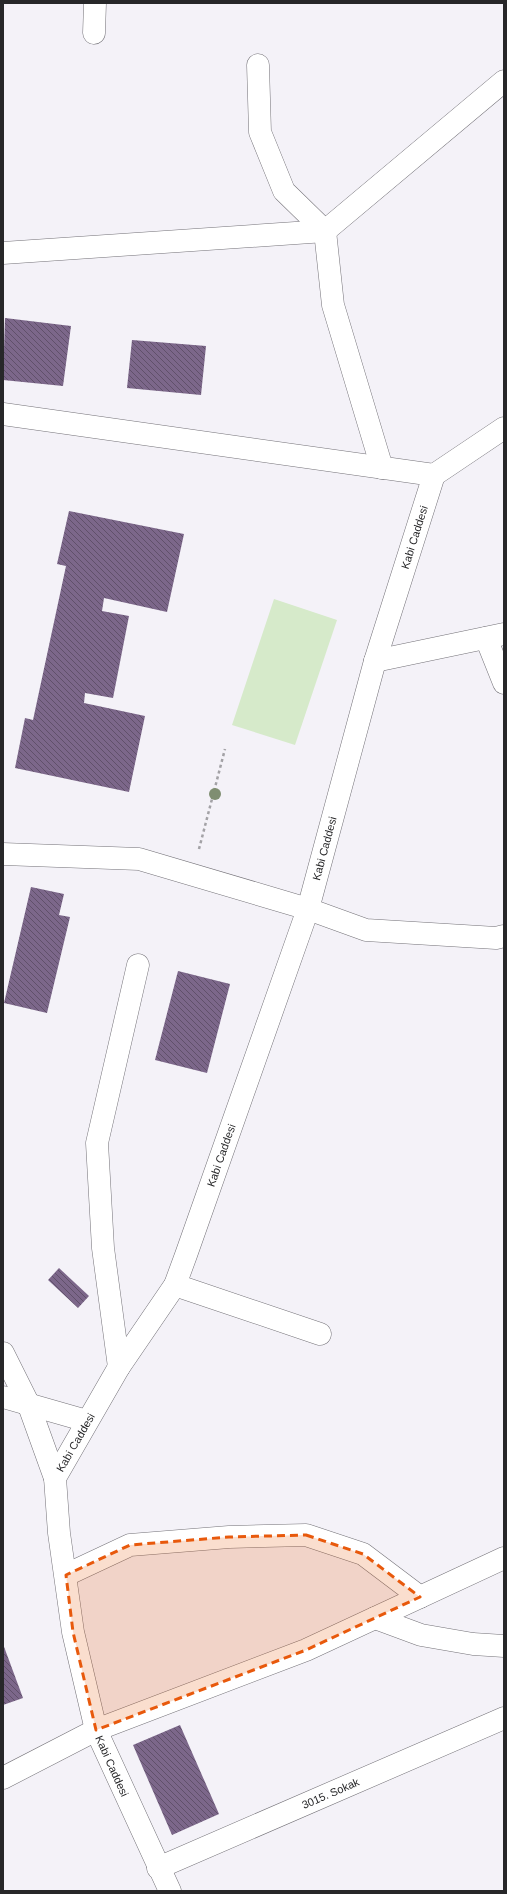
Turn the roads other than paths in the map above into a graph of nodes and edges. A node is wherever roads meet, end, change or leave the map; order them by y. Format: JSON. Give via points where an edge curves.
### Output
{"nodes":[{"id":1,"x":95,"y":3,"type":"edge"},
{"id":2,"x":94,"y":33,"type":"dead end"},
{"id":3,"x":258,"y":65,"type":"dead end"},
{"id":4,"x":504,"y":82,"type":"edge"},
{"id":5,"x":325,"y":232,"type":"junction"},
{"id":6,"x":3,"y":253,"type":"edge"},
{"id":7,"x":3,"y":414,"type":"edge"},
{"id":8,"x":504,"y":428,"type":"edge"},
{"id":9,"x":382,"y":468,"type":"junction"},
{"id":10,"x":434,"y":475,"type":"junction"},
{"id":11,"x":495,"y":636,"type":"edge"},
{"id":12,"x":375,"y":661,"type":"junction"},
{"id":13,"x":504,"y":683,"type":"edge"},
{"id":14,"x":3,"y":854,"type":"edge"},
{"id":15,"x":308,"y":909,"type":"junction"},
{"id":16,"x":504,"y":936,"type":"edge"},
{"id":17,"x":138,"y":964,"type":"dead end"},
{"id":18,"x":175,"y":1285,"type":"junction"},
{"id":19,"x":320,"y":1334,"type":"dead end"},
{"id":20,"x":3,"y":1353,"type":"edge"},
{"id":21,"x":119,"y":1367,"type":"junction"},
{"id":22,"x":3,"y":1397,"type":"edge"},
{"id":23,"x":28,"y":1403,"type":"junction"},
{"id":24,"x":87,"y":1421,"type":"junction"},
{"id":25,"x":55,"y":1478,"type":"junction"},
{"id":26,"x":504,"y":1558,"type":"edge"},
{"id":27,"x":66,"y":1575,"type":"junction"},
{"id":28,"x":420,"y":1598,"type":"junction"},
{"id":29,"x":375,"y":1618,"type":"junction"},
{"id":30,"x":504,"y":1646,"type":"edge"},
{"id":31,"x":504,"y":1718,"type":"edge"},
{"id":32,"x":96,"y":1730,"type":"junction"},
{"id":33,"x":3,"y":1778,"type":"edge"},
{"id":34,"x":158,"y":1868,"type":"junction"},
{"id":35,"x":170,"y":1891,"type":"edge"}],
"edges":[{"from":1,"to":2,"type":"street"},
{"from":3,"to":5,"type":"street","via":[[260,132],[284,191]]},
{"from":4,"to":5,"type":"street"},
{"from":5,"to":6,"type":"street"},
{"from":5,"to":9,"type":"street","via":[[333,305]]},
{"from":7,"to":9,"type":"street"},
{"from":8,"to":10,"type":"street"},
{"from":9,"to":10,"type":"street"},
{"from":10,"to":12,"type":"street","name":"Kabi Caddesi"},
{"from":11,"to":12,"type":"street"},
{"from":11,"to":13,"type":"street"},
{"from":12,"to":15,"type":"street","name":"Kabi Caddesi"},
{"from":14,"to":15,"type":"street","via":[[140,859]]},
{"from":15,"to":16,"type":"street","via":[[366,930],[496,938]]},
{"from":15,"to":18,"type":"street","name":"Kabi Caddesi"},
{"from":17,"to":21,"type":"street","via":[[97,1143],[103,1248]]},
{"from":18,"to":19,"type":"street"},
{"from":18,"to":21,"type":"street","name":"Kabi Caddesi"},
{"from":20,"to":23,"type":"street"},
{"from":21,"to":24,"type":"street","name":"Kabi Caddesi"},
{"from":22,"to":23,"type":"street"},
{"from":23,"to":24,"type":"street"},
{"from":23,"to":25,"type":"street"},
{"from":24,"to":25,"type":"street","name":"Kabi Caddesi"},
{"from":25,"to":27,"type":"street","name":"Kabi Caddesi","via":[[59,1533]]},
{"from":26,"to":28,"type":"street"},
{"from":27,"to":28,"type":"street","via":[[130,1545],[229,1537],[306,1535],[363,1554]]},
{"from":27,"to":32,"type":"street","name":"Kabi Caddesi","via":[[73,1632]]},
{"from":28,"to":29,"type":"street"},
{"from":29,"to":30,"type":"street","via":[[421,1635],[473,1644]]},
{"from":29,"to":32,"type":"street","via":[[306,1650]]},
{"from":31,"to":34,"type":"street","name":"3015. Sokak"},
{"from":32,"to":33,"type":"street"},
{"from":32,"to":34,"type":"street","name":"Kabi Caddesi"},
{"from":34,"to":35,"type":"street","name":"Kabi Caddesi"}]}
